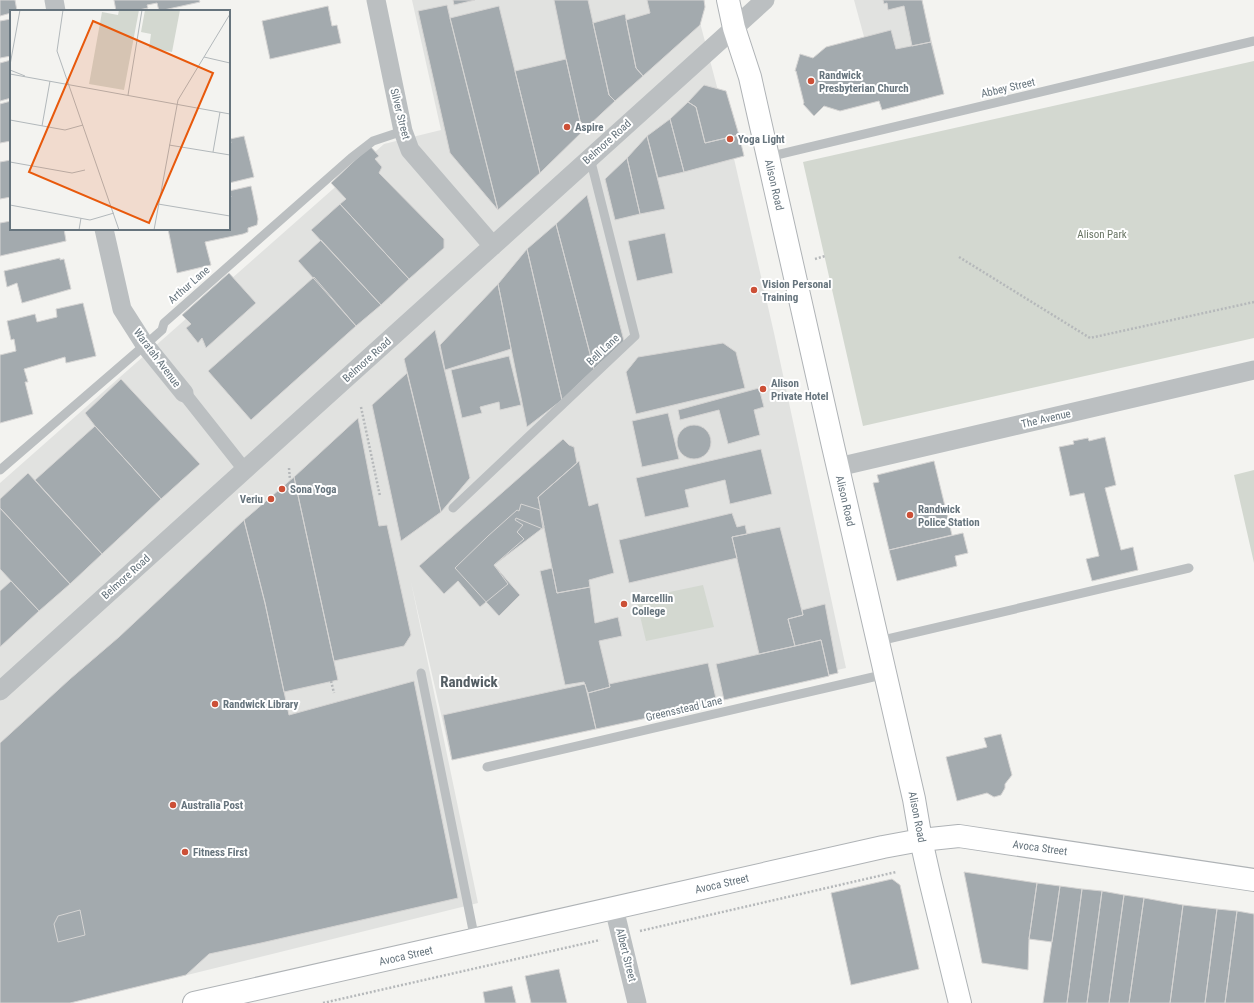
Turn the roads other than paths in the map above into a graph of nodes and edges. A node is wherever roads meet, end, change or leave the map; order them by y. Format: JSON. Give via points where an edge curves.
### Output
{"nodes":[{"id":1,"x":54,"y":0,"type":"edge"},
{"id":2,"x":376,"y":0,"type":"edge"},
{"id":3,"x":728,"y":0,"type":"edge"},
{"id":4,"x":765,"y":0,"type":"edge"},
{"id":5,"x":56,"y":10,"type":"edge"},
{"id":6,"x":734,"y":28,"type":"junction"},
{"id":7,"x":1254,"y":41,"type":"edge"},
{"id":8,"x":403,"y":131,"type":"junction"},
{"id":9,"x":768,"y":157,"type":"junction"},
{"id":10,"x":590,"y":158,"type":"junction"},
{"id":11,"x":104,"y":230,"type":"edge"},
{"id":12,"x":493,"y":246,"type":"junction"},
{"id":13,"x":145,"y":345,"type":"junction"},
{"id":14,"x":1254,"y":370,"type":"edge"},
{"id":15,"x":184,"y":393,"type":"joint"},
{"id":16,"x":838,"y":467,"type":"junction"},
{"id":17,"x":0,"y":470,"type":"edge"},
{"id":18,"x":245,"y":470,"type":"junction"},
{"id":19,"x":453,"y":508,"type":"dead end"},
{"id":20,"x":1189,"y":568,"type":"dead end"},
{"id":21,"x":878,"y":641,"type":"junction"},
{"id":22,"x":421,"y":673,"type":"dead end"},
{"id":23,"x":886,"y":674,"type":"junction"},
{"id":24,"x":0,"y":691,"type":"edge"},
{"id":25,"x":487,"y":767,"type":"dead end"},
{"id":26,"x":921,"y":840,"type":"junction"},
{"id":27,"x":1254,"y":880,"type":"edge"},
{"id":28,"x":614,"y":908,"type":"junction"},
{"id":29,"x":475,"y":940,"type":"junction"},
{"id":30,"x":194,"y":1003,"type":"edge"},
{"id":31,"x":637,"y":1003,"type":"edge"},
{"id":32,"x":960,"y":1003,"type":"edge"}],
"edges":[{"from":1,"to":5,"type":"street"},
{"from":2,"to":8,"type":"street","name":"Silver Street"},
{"from":3,"to":6,"type":"main road","name":"Alison Road"},
{"from":4,"to":6,"type":"street","name":"Belmore Road"},
{"from":6,"to":9,"type":"main road","name":"Alison Road","via":[[750,77]]},
{"from":6,"to":10,"type":"street","name":"Belmore Road"},
{"from":7,"to":9,"type":"lane","name":"Abbey Street"},
{"from":8,"to":12,"type":"street","name":"Silver Street","via":[[410,150]]},
{"from":8,"to":13,"type":"lane","name":"Arthur Lane","via":[[373,140],[351,158],[164,323],[162,330]]},
{"from":9,"to":16,"type":"main road","name":"Alison Road"},
{"from":10,"to":12,"type":"street","name":"Belmore Road"},
{"from":10,"to":19,"type":"lane","name":"Bell Lane","via":[[635,336]]},
{"from":11,"to":13,"type":"street","name":"Waratah Avenue","via":[[122,309]]},
{"from":12,"to":18,"type":"street","name":"Belmore Road"},
{"from":13,"to":15,"type":"street","name":"Waratah Avenue"},
{"from":13,"to":17,"type":"lane","name":"Arthur Lane"},
{"from":14,"to":16,"type":"street","name":"The Avenue"},
{"from":15,"to":18,"type":"street","name":"Waratah Avenue"},
{"from":16,"to":21,"type":"main road","name":"Alison Road"},
{"from":18,"to":24,"type":"street","name":"Belmore Road"},
{"from":20,"to":21,"type":"lane"},
{"from":21,"to":23,"type":"main road","name":"Alison Road"},
{"from":22,"to":29,"type":"lane"},
{"from":23,"to":25,"type":"lane","name":"Greensstead Lane"},
{"from":23,"to":26,"type":"main road","name":"Alison Road"},
{"from":26,"to":27,"type":"main road","name":"Avoca Street","via":[[959,836]]},
{"from":26,"to":28,"type":"main road","name":"Avoca Street"},
{"from":26,"to":32,"type":"main road","name":"Alison Road"},
{"from":28,"to":29,"type":"main road","name":"Avoca Street"},
{"from":28,"to":31,"type":"street","name":"Albert Street"},
{"from":29,"to":30,"type":"main road","name":"Avoca Street"}]}
